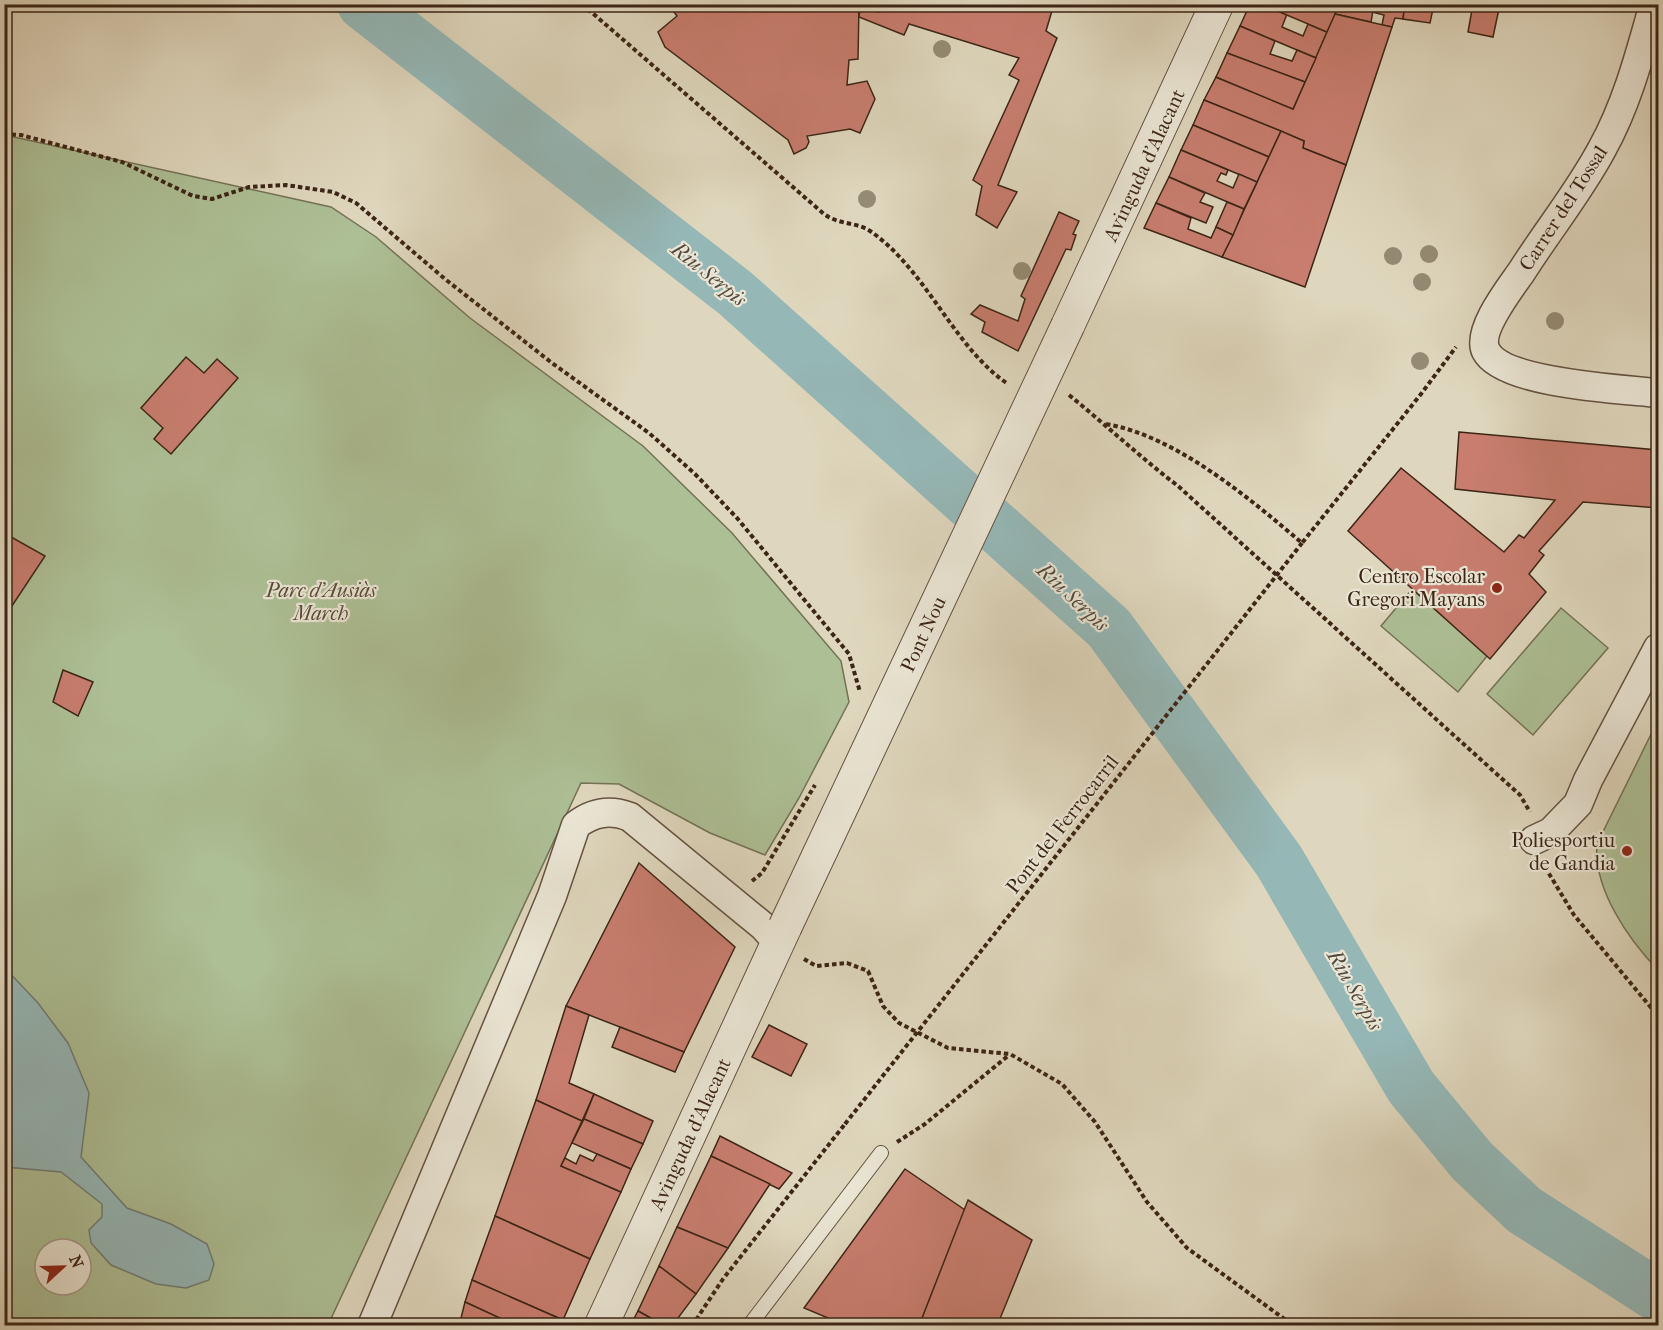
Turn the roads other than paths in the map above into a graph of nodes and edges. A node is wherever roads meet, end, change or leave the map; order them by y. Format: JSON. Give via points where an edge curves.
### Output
{"nodes":[{"id":1,"x":1217,"y":4,"type":"edge"},
{"id":2,"x":1654,"y":4,"type":"edge"},
{"id":3,"x":1068,"y":325,"type":"joint"},
{"id":4,"x":1659,"y":393,"type":"edge"},
{"id":5,"x":1659,"y":648,"type":"edge"},
{"id":6,"x":1534,"y":840,"type":"road end"},
{"id":7,"x":781,"y":935,"type":"junction"},
{"id":8,"x":881,"y":1153,"type":"road end"},
{"id":9,"x":372,"y":1326,"type":"edge"},
{"id":10,"x":601,"y":1326,"type":"edge"},
{"id":11,"x":749,"y":1326,"type":"edge"}],
"edges":[{"from":1,"to":3,"type":"street","name":"Avinguda d'Alacant"},
{"from":2,"to":4,"type":"street","name":"Carrer del Tossal","via":[[1632,78],[1604,147],[1486,328],[1484,337],[1486,350],[1495,360],[1535,378]]},
{"from":3,"to":7,"type":"street","name":"Pont Nou","bridge":true},
{"from":5,"to":6,"type":"street","via":[[1578,804],[1551,832]]},
{"from":7,"to":9,"type":"street","via":[[764,927],[630,817],[616,812],[598,813],[576,825],[552,896]]},
{"from":7,"to":10,"type":"street","name":"Avinguda d'Alacant"},
{"from":8,"to":11,"type":"lane"}]}
